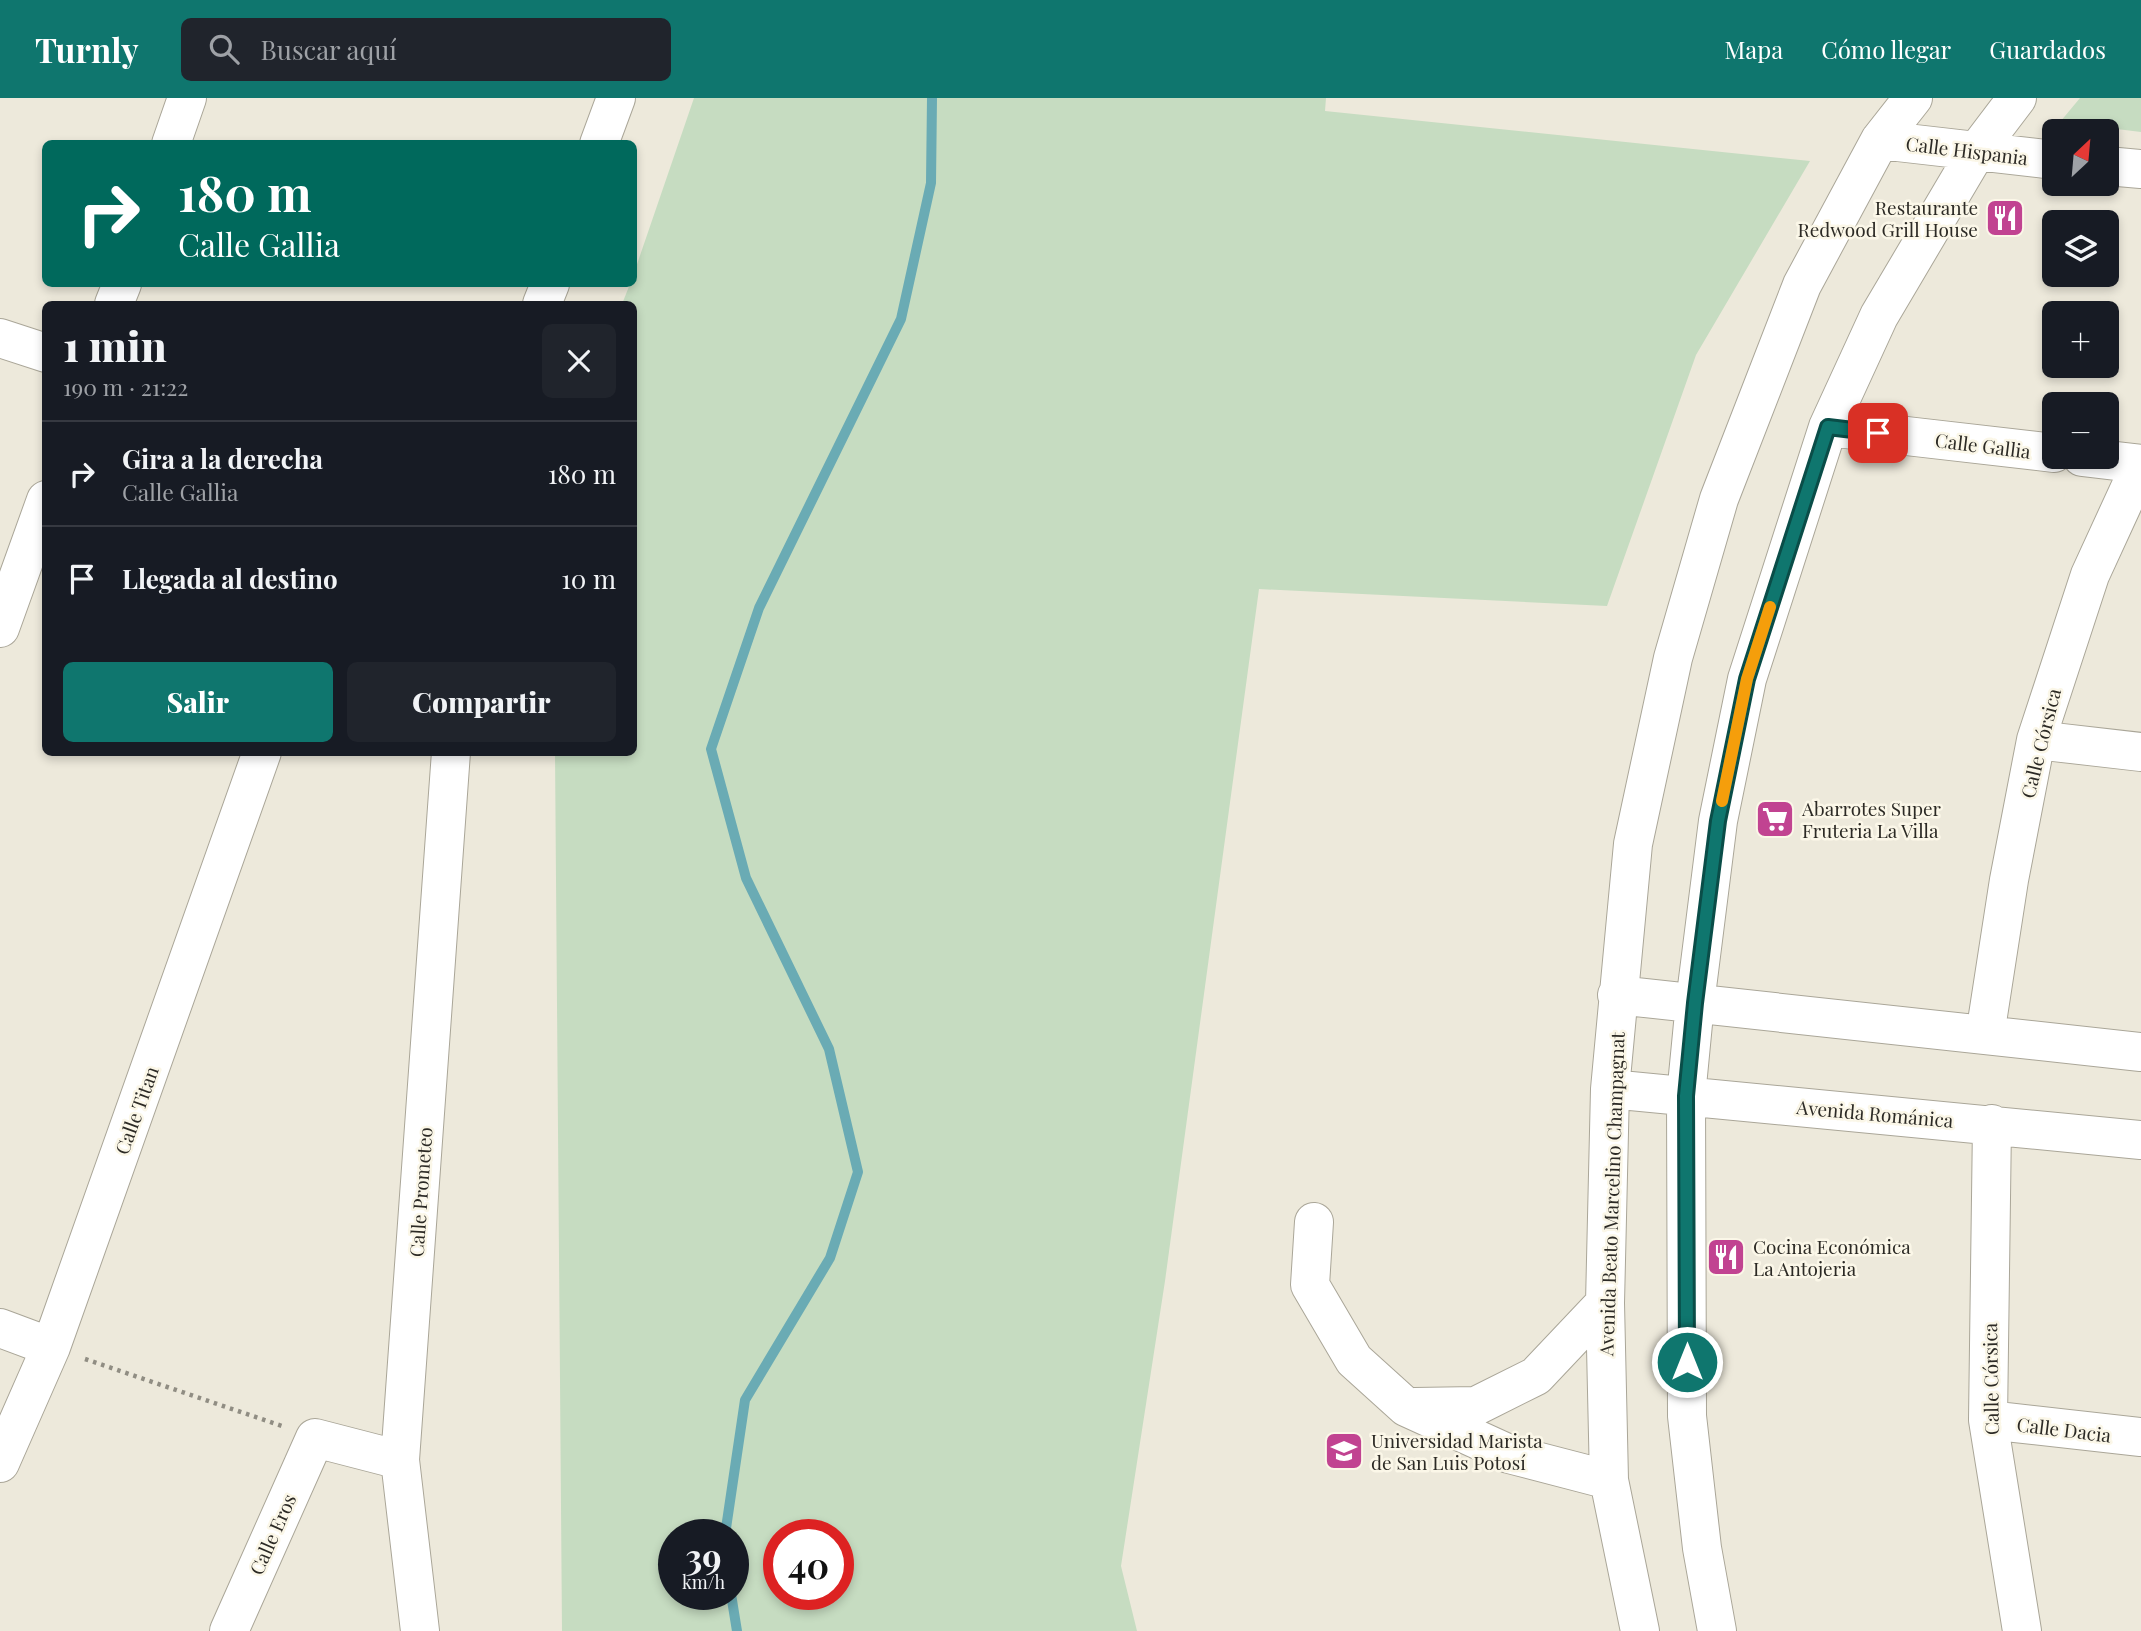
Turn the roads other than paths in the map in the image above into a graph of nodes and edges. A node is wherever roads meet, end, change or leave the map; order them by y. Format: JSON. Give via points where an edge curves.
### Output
{"nodes":[{"id":1,"x":187,"y":98,"type":"edge"},
{"id":2,"x":616,"y":98,"type":"edge"},
{"id":3,"x":1913,"y":98,"type":"edge"},
{"id":4,"x":2017,"y":98,"type":"edge"},
{"id":5,"x":172,"y":140,"type":"edge"},
{"id":6,"x":600,"y":140,"type":"edge"},
{"id":7,"x":1880,"y":140,"type":"junction"},
{"id":8,"x":1976,"y":152,"type":"junction"},
{"id":9,"x":2042,"y":159,"type":"edge"},
{"id":10,"x":2119,"y":167,"type":"edge"},
{"id":11,"x":2141,"y":169,"type":"edge"},
{"id":12,"x":0,"y":338,"type":"edge"},
{"id":13,"x":42,"y":352,"type":"edge"},
{"id":14,"x":1828,"y":427,"type":"junction"},
{"id":15,"x":2042,"y":452,"type":"edge"},
{"id":16,"x":2119,"y":461,"type":"edge"},
{"id":17,"x":2141,"y":464,"type":"edge"},
{"id":18,"x":42,"y":511,"type":"edge"},
{"id":19,"x":0,"y":628,"type":"edge"},
{"id":20,"x":2036,"y":740,"type":"junction"},
{"id":21,"x":2141,"y":752,"type":"edge"},
{"id":22,"x":261,"y":756,"type":"edge"},
{"id":23,"x":451,"y":756,"type":"edge"},
{"id":24,"x":1618,"y":995,"type":"junction"},
{"id":25,"x":1695,"y":1003,"type":"junction"},
{"id":26,"x":1985,"y":1035,"type":"junction"},
{"id":27,"x":2141,"y":1052,"type":"edge"},
{"id":28,"x":1610,"y":1089,"type":"junction"},
{"id":29,"x":1686,"y":1096,"type":"junction"},
{"id":30,"x":1992,"y":1124,"type":"junction"},
{"id":31,"x":2141,"y":1140,"type":"edge"},
{"id":32,"x":1314,"y":1222,"type":"dead end"},
{"id":33,"x":1605,"y":1303,"type":"junction"},
{"id":34,"x":0,"y":1328,"type":"edge"},
{"id":35,"x":51,"y":1347,"type":"junction"},
{"id":36,"x":1406,"y":1407,"type":"junction"},
{"id":37,"x":1987,"y":1420,"type":"junction"},
{"id":38,"x":2141,"y":1437,"type":"edge"},
{"id":39,"x":400,"y":1460,"type":"junction"},
{"id":40,"x":0,"y":1464,"type":"edge"},
{"id":41,"x":1608,"y":1480,"type":"junction"},
{"id":42,"x":229,"y":1631,"type":"edge"},
{"id":43,"x":421,"y":1631,"type":"edge"},
{"id":44,"x":1640,"y":1631,"type":"edge"},
{"id":45,"x":1717,"y":1631,"type":"edge"},
{"id":46,"x":2022,"y":1631,"type":"edge"}],
"edges":[{"from":1,"to":5,"type":"street"},
{"from":2,"to":6,"type":"street"},
{"from":3,"to":7,"type":"street","name":"Avenida Beato Marcelino Champagnat"},
{"from":4,"to":8,"type":"street"},
{"from":7,"to":8,"type":"street","name":"Calle Hispania"},
{"from":7,"to":24,"type":"street","name":"Avenida Beato Marcelino Champagnat","via":[[1802,285],[1718,499],[1673,658],[1633,844]]},
{"from":8,"to":9,"type":"street","name":"Calle Hispania"},
{"from":8,"to":14,"type":"street","via":[[1879,316]]},
{"from":10,"to":11,"type":"street"},
{"from":12,"to":13,"type":"street"},
{"from":14,"to":15,"type":"street","name":"Calle Gallia"},
{"from":14,"to":25,"type":"street","via":[[1747,679],[1718,821]]},
{"from":16,"to":17,"type":"street"},
{"from":17,"to":20,"type":"street","name":"Calle Córsica","via":[[2090,575]]},
{"from":18,"to":19,"type":"street"},
{"from":20,"to":21,"type":"street"},
{"from":20,"to":26,"type":"street","name":"Calle Córsica"},
{"from":22,"to":35,"type":"street","name":"Calle Titan"},
{"from":23,"to":39,"type":"street","name":"Calle Prometeo"},
{"from":24,"to":25,"type":"street"},
{"from":24,"to":28,"type":"street","name":"Avenida Beato Marcelino Champagnat"},
{"from":25,"to":26,"type":"street"},
{"from":25,"to":29,"type":"street"},
{"from":26,"to":27,"type":"street"},
{"from":28,"to":29,"type":"street","name":"Avenida Románica"},
{"from":28,"to":33,"type":"street","name":"Avenida Beato Marcelino Champagnat"},
{"from":29,"to":30,"type":"street","name":"Avenida Románica"},
{"from":29,"to":45,"type":"street","via":[[1687,1416]]},
{"from":30,"to":31,"type":"street","name":"Avenida Románica"},
{"from":30,"to":37,"type":"street","name":"Calle Córsica"},
{"from":32,"to":36,"type":"street","via":[[1310,1285],[1354,1360]]},
{"from":33,"to":36,"type":"street","via":[[1536,1376],[1476,1406]]},
{"from":33,"to":41,"type":"street","name":"Avenida Beato Marcelino Champagnat"},
{"from":34,"to":35,"type":"street"},
{"from":35,"to":40,"type":"street","name":"Calle Titan"},
{"from":36,"to":41,"type":"street","via":[[1509,1454]]},
{"from":37,"to":38,"type":"street","name":"Calle Dacia"},
{"from":37,"to":46,"type":"street","name":"Calle Córsica"},
{"from":39,"to":42,"type":"street","name":"Calle Eros","via":[[315,1438]]},
{"from":39,"to":43,"type":"street","name":"Calle Prometeo"},
{"from":41,"to":44,"type":"street","name":"Avenida Beato Marcelino Champagnat"}]}
